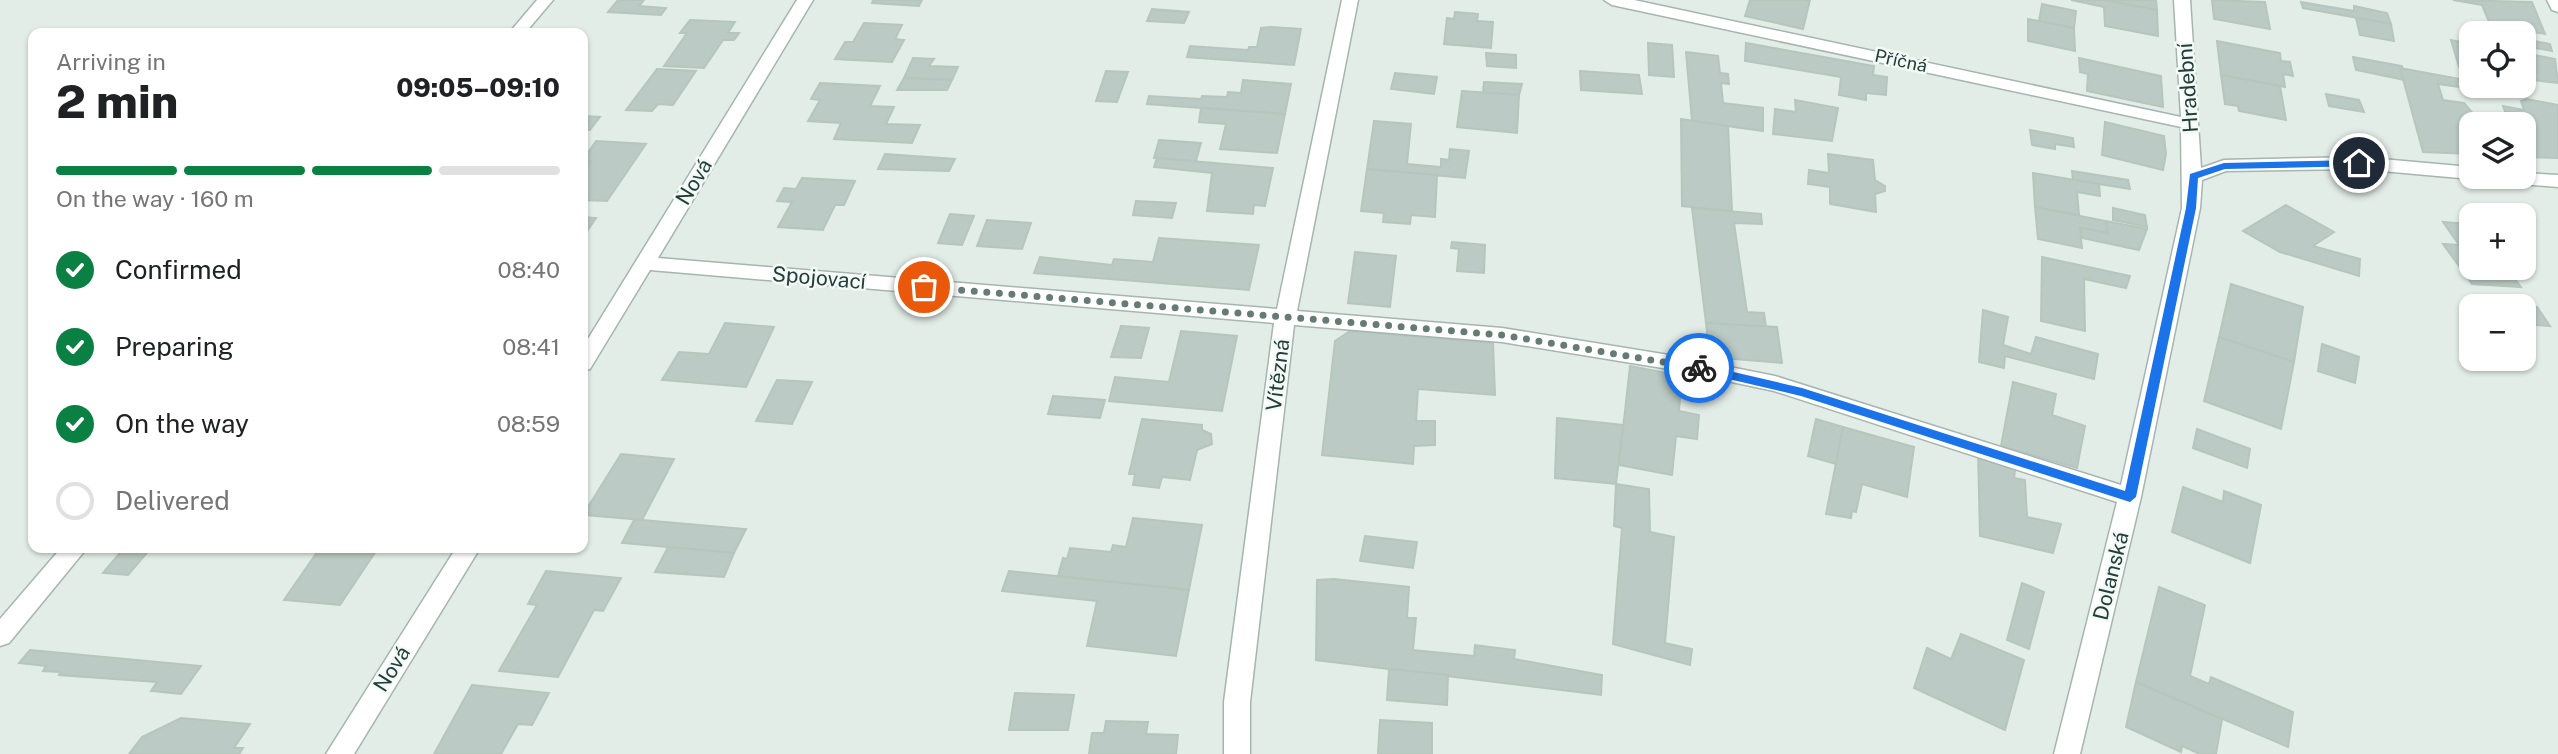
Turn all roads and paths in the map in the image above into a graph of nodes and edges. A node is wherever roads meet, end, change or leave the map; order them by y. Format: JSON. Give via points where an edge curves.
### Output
{"nodes":[{"id":1,"x":545,"y":0,"type":"edge"},
{"id":2,"x":805,"y":0,"type":"edge"},
{"id":3,"x":1350,"y":0,"type":"edge"},
{"id":4,"x":1612,"y":0,"type":"edge"},
{"id":5,"x":2182,"y":0,"type":"edge"},
{"id":6,"x":2554,"y":0,"type":"edge"},
{"id":7,"x":2558,"y":7,"type":"edge"},
{"id":8,"x":521,"y":28,"type":"edge"},
{"id":9,"x":2190,"y":124,"type":"junction"},
{"id":10,"x":2459,"y":172,"type":"edge"},
{"id":11,"x":2193,"y":177,"type":"junction"},
{"id":12,"x":2536,"y":179,"type":"edge"},
{"id":13,"x":2558,"y":181,"type":"edge"},
{"id":14,"x":645,"y":263,"type":"junction"},
{"id":15,"x":1285,"y":318,"type":"junction"},
{"id":16,"x":588,"y":355,"type":"edge"},
{"id":17,"x":2130,"y":497,"type":"junction"},
{"id":18,"x":71,"y":553,"type":"edge"},
{"id":19,"x":465,"y":553,"type":"edge"},
{"id":20,"x":0,"y":635,"type":"edge"},
{"id":21,"x":339,"y":754,"type":"edge"},
{"id":22,"x":1237,"y":754,"type":"edge"},
{"id":23,"x":2067,"y":754,"type":"edge"}],
"edges":[{"from":1,"to":8,"type":"street"},
{"from":2,"to":14,"type":"street","name":"Nová"},
{"from":3,"to":15,"type":"street","name":"Vítězná"},
{"from":4,"to":9,"type":"street","name":"Příčná"},
{"from":5,"to":9,"type":"street","name":"Hradební"},
{"from":6,"to":7,"type":"street"},
{"from":9,"to":11,"type":"street","name":"Hradební"},
{"from":10,"to":11,"type":"street","via":[[2359,163],[2224,166]]},
{"from":11,"to":17,"type":"street","name":"Dolanská","via":[[2191,208]]},
{"from":12,"to":13,"type":"street"},
{"from":14,"to":15,"type":"street","name":"Spojovací"},
{"from":14,"to":16,"type":"street","name":"Nová"},
{"from":15,"to":17,"type":"street","name":"Spojovací","via":[[1502,335],[1688,365],[1788,388]]},
{"from":15,"to":22,"type":"street","name":"Vítězná","via":[[1237,702]]},
{"from":17,"to":23,"type":"street","name":"Dolanská"},
{"from":18,"to":20,"type":"street"},
{"from":19,"to":21,"type":"street","name":"Nová"}]}
